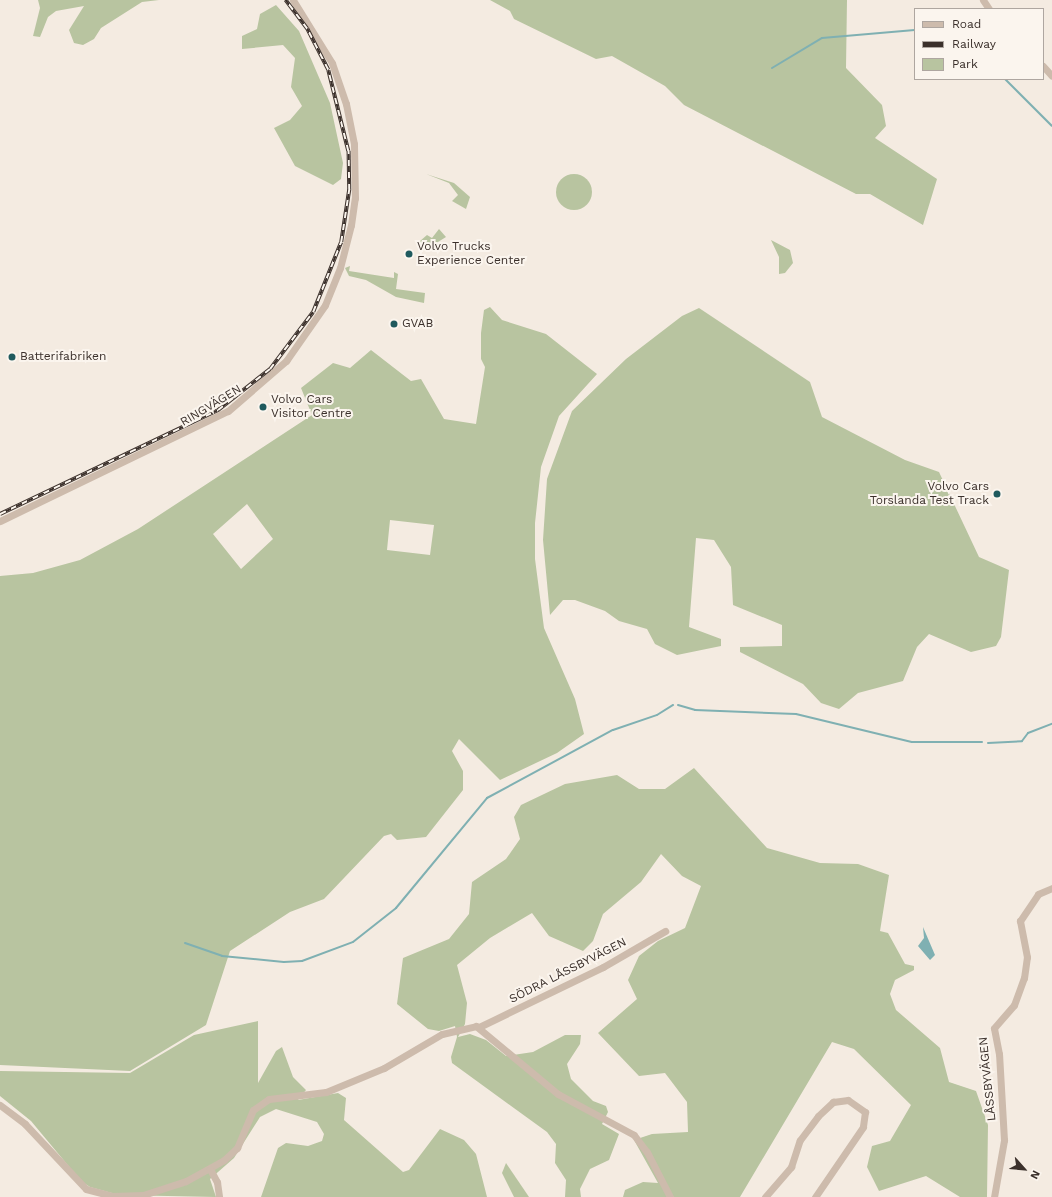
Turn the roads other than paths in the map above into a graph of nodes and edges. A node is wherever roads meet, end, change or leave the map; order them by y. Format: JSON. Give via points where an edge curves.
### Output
{"nodes":[{"id":1,"x":293,"y":0,"type":"edge"},
{"id":2,"x":1044,"y":67,"type":"edge"},
{"id":3,"x":1052,"y":76,"type":"edge"},
{"id":4,"x":0,"y":521,"type":"edge"},
{"id":5,"x":1052,"y":888,"type":"edge"},
{"id":6,"x":665,"y":931,"type":"dead end"},
{"id":7,"x":479,"y":1027,"type":"junction"},
{"id":8,"x":0,"y":1105,"type":"edge"},
{"id":9,"x":210,"y":1169,"type":"junction"},
{"id":10,"x":219,"y":1197,"type":"edge"},
{"id":11,"x":670,"y":1197,"type":"edge"},
{"id":12,"x":765,"y":1197,"type":"edge"},
{"id":13,"x":815,"y":1197,"type":"edge"},
{"id":14,"x":994,"y":1197,"type":"edge"}],
"edges":[{"from":1,"to":4,"type":"street","name":"RINGVÄGEN","via":[[332,63],[346,104],[354,144],[355,198],[351,225],[342,264],[322,309],[286,362],[228,411]]},
{"from":2,"to":3,"type":"street"},
{"from":5,"to":14,"type":"street","name":"LÅSSBYVÄGEN","via":[[1038,894],[1020,921],[1027,957],[1024,978],[1014,1005],[994,1028],[999,1054],[1004,1140]]},
{"from":6,"to":7,"type":"street","name":"SÖDRA LÅSSBYVÄGEN","via":[[603,967]]},
{"from":7,"to":9,"type":"street","name":"SÖDRA LÅSSBYVÄGEN","via":[[442,1034],[384,1068],[326,1092],[280,1097],[260,1104],[249,1117],[237,1148]]},
{"from":7,"to":11,"type":"street","via":[[558,1094],[634,1135],[648,1152]]},
{"from":8,"to":9,"type":"street","name":"SÖDRA LÅSSBYVÄGEN","via":[[25,1124],[78,1183],[99,1195],[151,1193]]},
{"from":9,"to":10,"type":"street","via":[[218,1182]]},
{"from":12,"to":13,"type":"street","via":[[791,1166],[800,1140],[818,1116],[833,1102],[848,1100],[865,1112],[863,1127]]}]}
